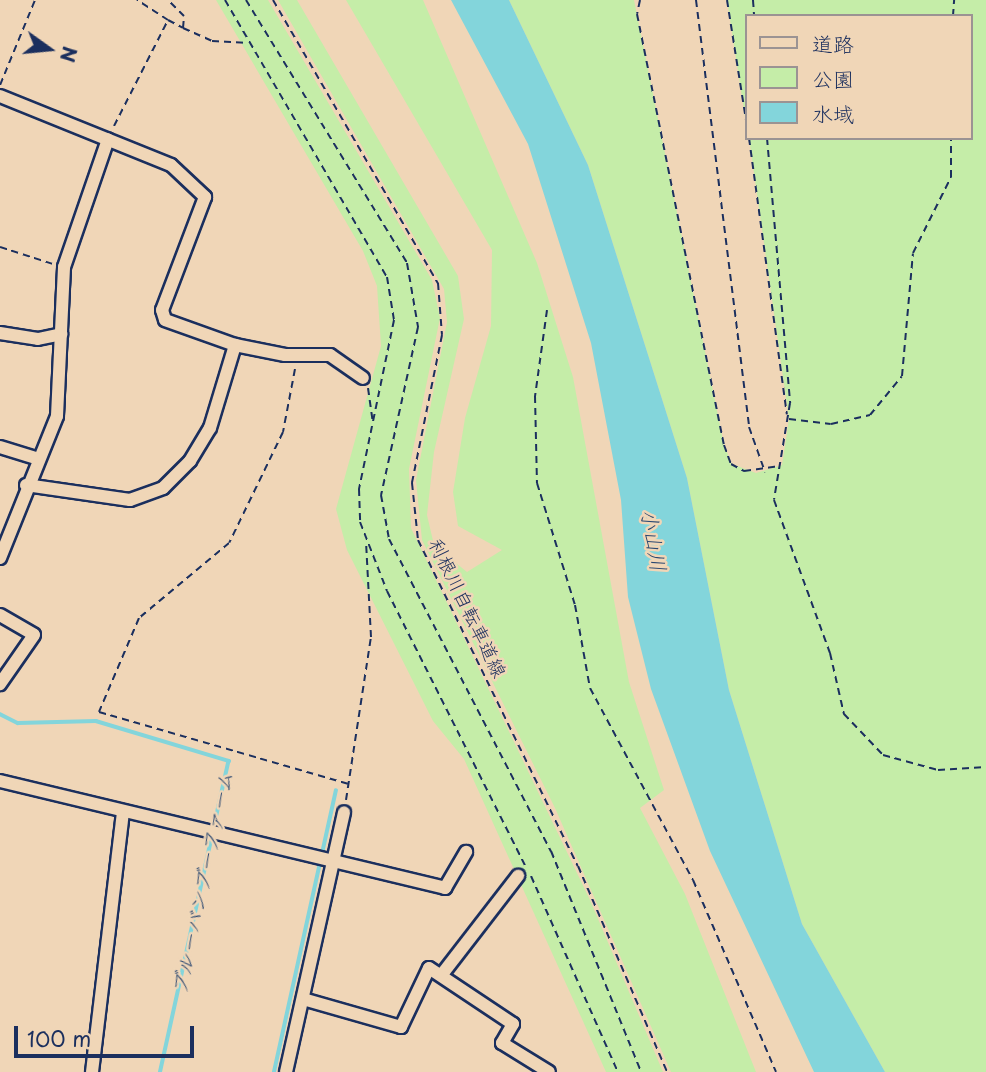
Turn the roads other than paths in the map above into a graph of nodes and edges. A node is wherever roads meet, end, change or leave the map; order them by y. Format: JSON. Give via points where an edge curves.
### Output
{"nodes":[{"id":1,"x":0,"y":96,"type":"edge"},
{"id":2,"x":108,"y":139,"type":"junction"},
{"id":3,"x":0,"y":333,"type":"edge"},
{"id":4,"x":61,"y":334,"type":"junction"},
{"id":5,"x":235,"y":345,"type":"junction"},
{"id":6,"x":363,"y":378,"type":"road end"},
{"id":7,"x":0,"y":447,"type":"edge"},
{"id":8,"x":37,"y":458,"type":"junction"},
{"id":9,"x":26,"y":485,"type":"junction"},
{"id":10,"x":0,"y":558,"type":"edge"},
{"id":11,"x":0,"y":615,"type":"edge"},
{"id":12,"x":0,"y":684,"type":"edge"},
{"id":13,"x":0,"y":781,"type":"edge"},
{"id":14,"x":123,"y":812,"type":"junction"},
{"id":15,"x":344,"y":812,"type":"road end"},
{"id":16,"x":466,"y":852,"type":"dead end"},
{"id":17,"x":332,"y":861,"type":"junction"},
{"id":18,"x":518,"y":876,"type":"dead end"},
{"id":19,"x":443,"y":973,"type":"junction"},
{"id":20,"x":303,"y":999,"type":"junction"},
{"id":21,"x":92,"y":1072,"type":"edge"},
{"id":22,"x":286,"y":1072,"type":"edge"},
{"id":23,"x":548,"y":1072,"type":"edge"}],
"edges":[{"from":1,"to":2,"type":"street"},
{"from":2,"to":4,"type":"street","via":[[64,267]]},
{"from":2,"to":5,"type":"street","via":[[171,165],[205,197],[162,310],[165,320]]},
{"from":3,"to":4,"type":"street","via":[[38,339]]},
{"from":4,"to":8,"type":"street","via":[[60,405]]},
{"from":5,"to":6,"type":"street","via":[[337,357]]},
{"from":5,"to":9,"type":"street","via":[[206,436],[163,488],[130,500]]},
{"from":7,"to":8,"type":"street"},
{"from":8,"to":9,"type":"street"},
{"from":9,"to":10,"type":"street"},
{"from":11,"to":12,"type":"street","via":[[34,635]]},
{"from":13,"to":14,"type":"street"},
{"from":14,"to":17,"type":"street"},
{"from":14,"to":21,"type":"street"},
{"from":15,"to":17,"type":"street"},
{"from":16,"to":17,"type":"street","via":[[445,888]]},
{"from":17,"to":20,"type":"street"},
{"from":18,"to":19,"type":"street"},
{"from":19,"to":20,"type":"street","via":[[429,968],[401,1027]]},
{"from":19,"to":23,"type":"street","via":[[513,1024],[502,1043]]},
{"from":20,"to":22,"type":"street"}]}
